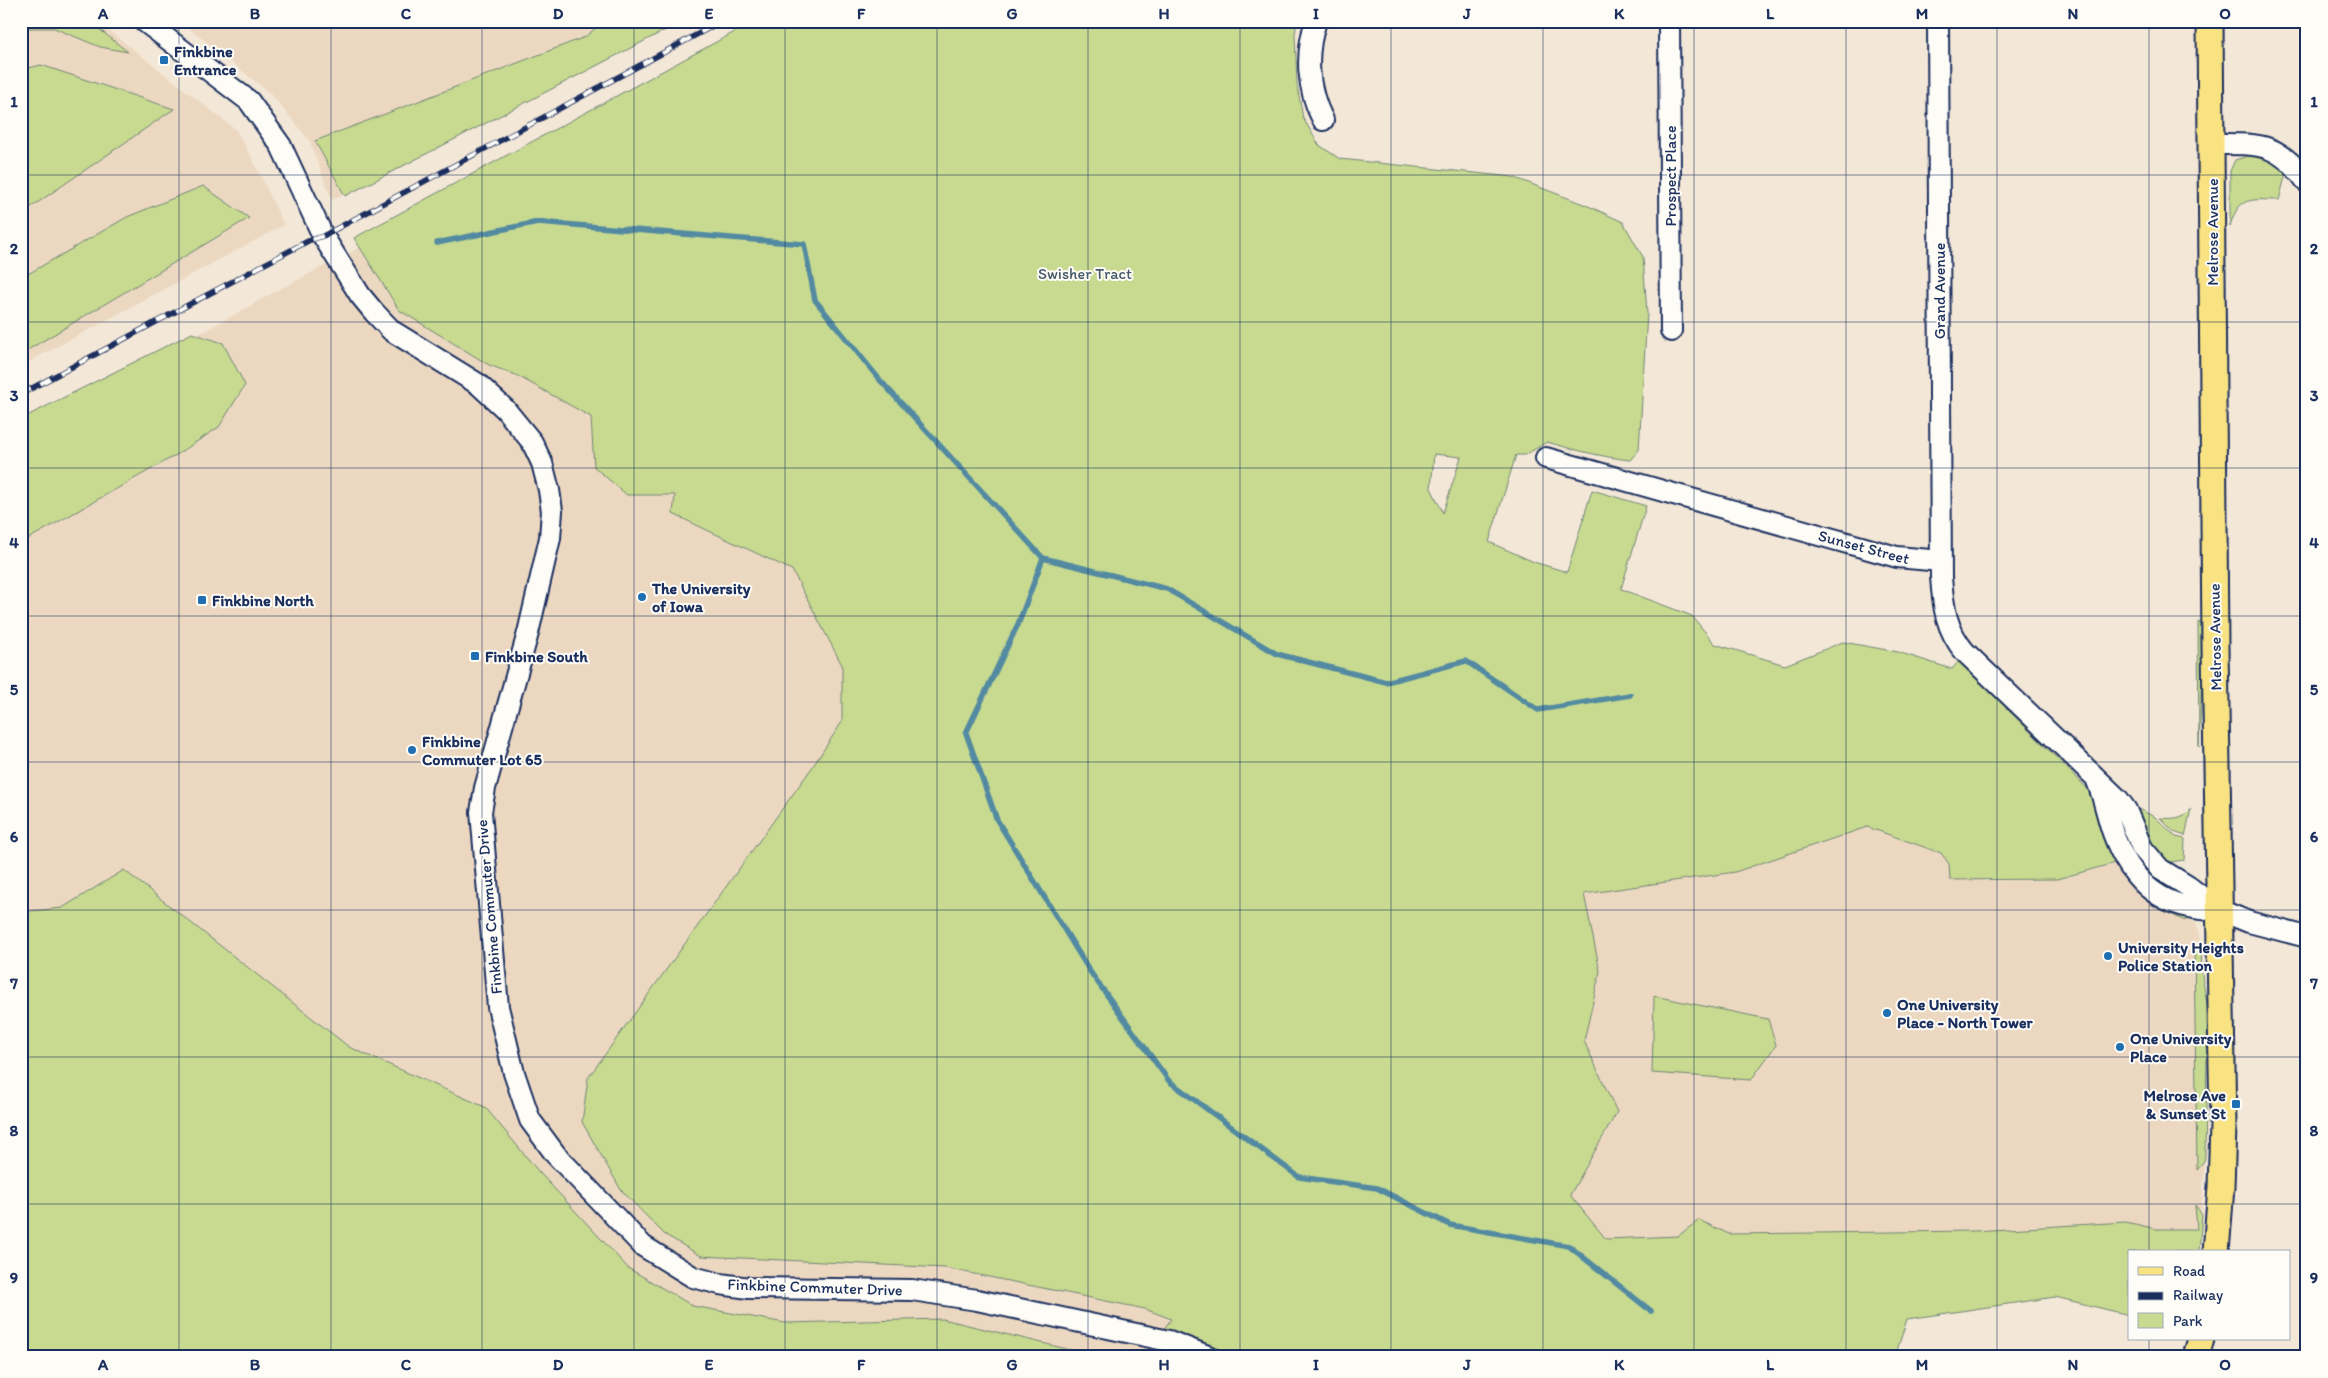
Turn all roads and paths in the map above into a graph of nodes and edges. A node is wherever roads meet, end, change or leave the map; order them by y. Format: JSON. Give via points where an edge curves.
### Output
{"nodes":[{"id":1,"x":144,"y":21,"type":"edge"},
{"id":2,"x":1316,"y":21,"type":"edge"},
{"id":3,"x":1669,"y":21,"type":"edge"},
{"id":4,"x":1938,"y":21,"type":"edge"},
{"id":5,"x":2210,"y":21,"type":"edge"},
{"id":6,"x":1323,"y":120,"type":"dead end"},
{"id":7,"x":2212,"y":144,"type":"junction"},
{"id":8,"x":2307,"y":182,"type":"edge"},
{"id":9,"x":1671,"y":331,"type":"dead end"},
{"id":10,"x":1546,"y":458,"type":"dead end"},
{"id":11,"x":1941,"y":562,"type":"junction"},
{"id":12,"x":2219,"y":910,"type":"junction"},
{"id":13,"x":2307,"y":937,"type":"edge"},
{"id":14,"x":2216,"y":1250,"type":"edge"},
{"id":15,"x":2201,"y":1340,"type":"edge"},
{"id":16,"x":1210,"y":1357,"type":"edge"},
{"id":17,"x":2196,"y":1357,"type":"edge"}],
"edges":[{"from":1,"to":16,"type":"street","name":"Finkbine Commuter Drive","via":[[249,102],[280,146],[322,236],[360,295],[392,331],[478,384],[505,409],[532,442],[542,463],[551,504],[550,538],[481,812],[498,1008],[530,1120],[556,1155],[643,1246],[693,1277],[749,1288],[912,1290],[977,1300],[1169,1341]]},
{"from":2,"to":6,"type":"street","via":[[1310,39],[1309,79]]},
{"from":3,"to":9,"type":"street","name":"Prospect Place"},
{"from":4,"to":11,"type":"street","name":"Grand Avenue"},
{"from":5,"to":7,"type":"main road","name":"Melrose Avenue"},
{"from":7,"to":8,"type":"street","via":[[2257,144],[2271,148],[2290,162]]},
{"from":7,"to":12,"type":"main road","name":"Melrose Avenue"},
{"from":10,"to":11,"type":"street","name":"Sunset Street","via":[[1897,557]]},
{"from":11,"to":12,"type":"street","via":[[1945,615],[1956,642],[2118,799],[2151,860]]},
{"from":12,"to":13,"type":"street","via":[[2249,922]]},
{"from":12,"to":14,"type":"main road","name":"Melrose Avenue","via":[[2223,1126]]},
{"from":15,"to":17,"type":"main road"}]}
